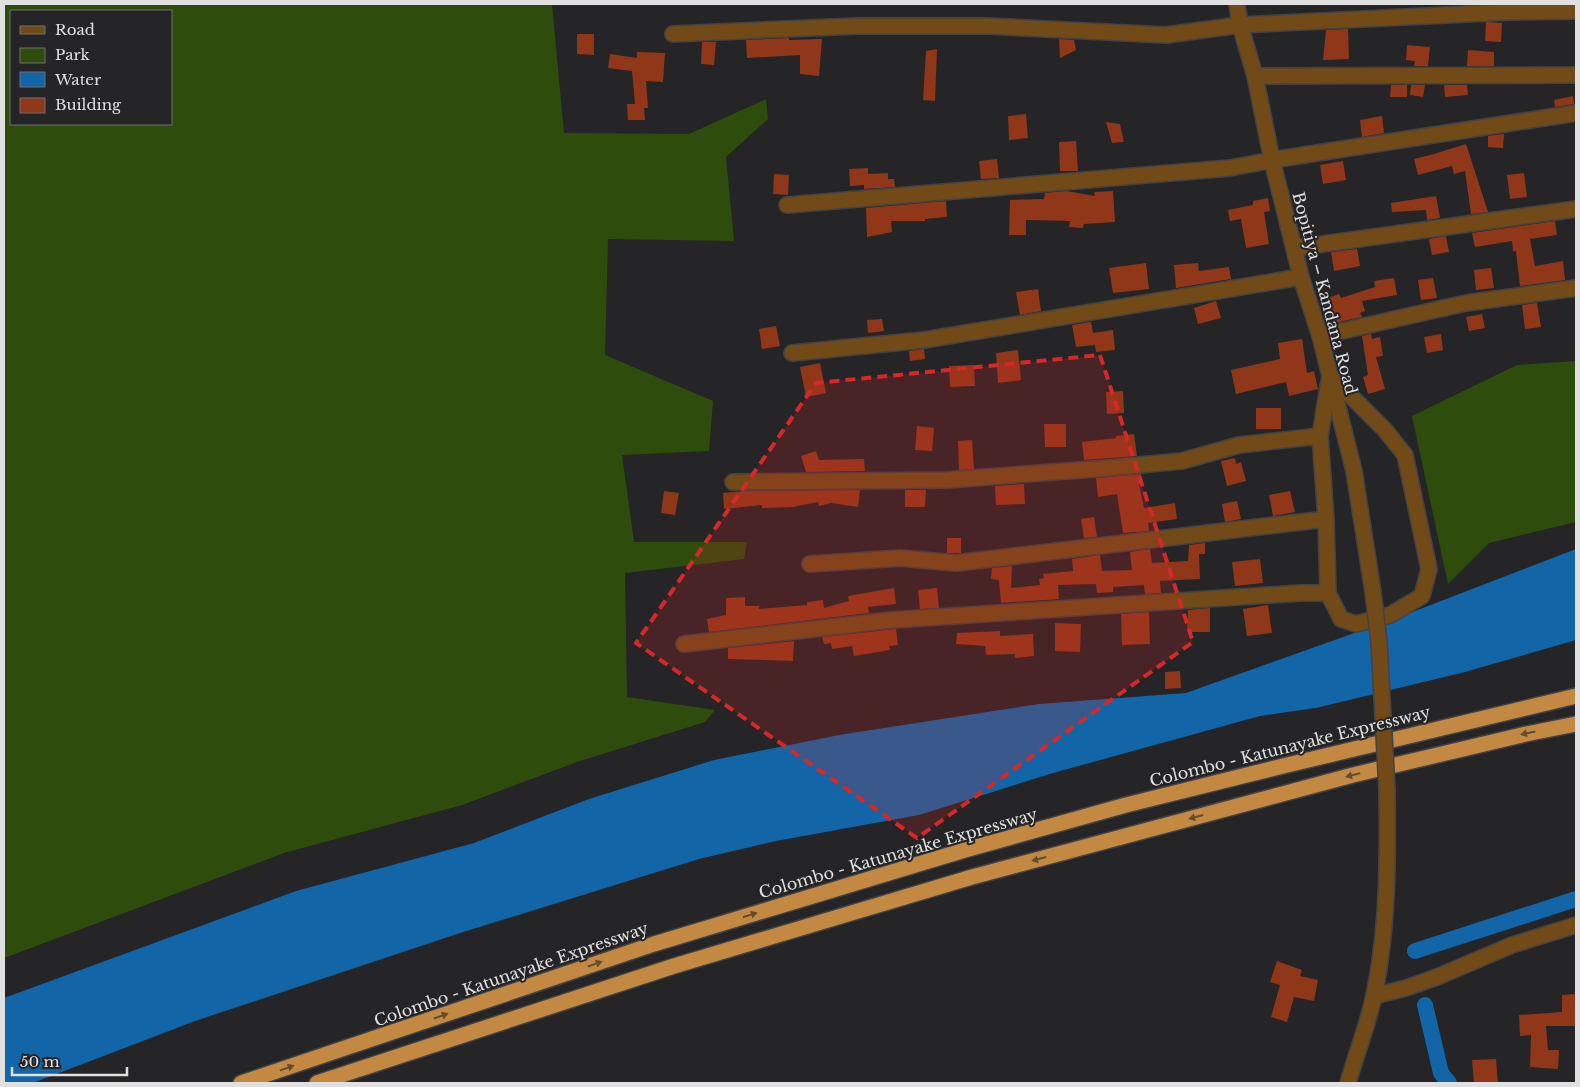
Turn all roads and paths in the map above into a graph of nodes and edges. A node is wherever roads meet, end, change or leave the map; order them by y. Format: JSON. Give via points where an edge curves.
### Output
{"nodes":[{"id":1,"x":1237,"y":4,"type":"edge"},
{"id":2,"x":1576,"y":12,"type":"edge"},
{"id":3,"x":1240,"y":25,"type":"junction"},
{"id":4,"x":673,"y":34,"type":"dead end"},
{"id":5,"x":1576,"y":75,"type":"edge"},
{"id":6,"x":1255,"y":76,"type":"junction"},
{"id":7,"x":1576,"y":113,"type":"edge"},
{"id":8,"x":1272,"y":160,"type":"junction"},
{"id":9,"x":787,"y":205,"type":"dead end"},
{"id":10,"x":1576,"y":209,"type":"edge"},
{"id":11,"x":1294,"y":248,"type":"junction"},
{"id":12,"x":1301,"y":277,"type":"junction"},
{"id":13,"x":1576,"y":288,"type":"edge"},
{"id":14,"x":1320,"y":336,"type":"junction"},
{"id":15,"x":792,"y":353,"type":"dead end"},
{"id":16,"x":1330,"y":376,"type":"junction"},
{"id":17,"x":1320,"y":436,"type":"junction"},
{"id":18,"x":733,"y":482,"type":"dead end"},
{"id":19,"x":1326,"y":519,"type":"junction"},
{"id":20,"x":810,"y":564,"type":"dead end"},
{"id":21,"x":1328,"y":593,"type":"junction"},
{"id":22,"x":684,"y":644,"type":"dead end"},
{"id":23,"x":1576,"y":696,"type":"edge"},
{"id":24,"x":1576,"y":724,"type":"edge"},
{"id":25,"x":1576,"y":925,"type":"edge"},
{"id":26,"x":1374,"y":996,"type":"junction"},
{"id":27,"x":241,"y":1083,"type":"edge"},
{"id":28,"x":317,"y":1083,"type":"edge"},
{"id":29,"x":1348,"y":1083,"type":"edge"}],
"edges":[{"from":1,"to":3,"type":"street","name":"Bopitiya – Kandana Road"},
{"from":2,"to":3,"type":"street","via":[[1508,12]]},
{"from":3,"to":4,"type":"street","via":[[1166,35],[988,26],[856,26]]},
{"from":3,"to":6,"type":"street","name":"Bopitiya – Kandana Road"},
{"from":5,"to":6,"type":"street"},
{"from":6,"to":8,"type":"street","name":"Bopitiya – Kandana Road"},
{"from":7,"to":8,"type":"street"},
{"from":8,"to":9,"type":"street","via":[[1230,168]]},
{"from":8,"to":11,"type":"street","name":"Bopitiya – Kandana Road"},
{"from":10,"to":11,"type":"street"},
{"from":11,"to":12,"type":"street","name":"Bopitiya – Kandana Road"},
{"from":12,"to":14,"type":"street","name":"Bopitiya – Kandana Road"},
{"from":12,"to":15,"type":"street","via":[[924,340]]},
{"from":13,"to":14,"type":"street","via":[[1466,303]]},
{"from":14,"to":16,"type":"street","name":"Bopitiya – Kandana Road"},
{"from":16,"to":17,"type":"street"},
{"from":16,"to":21,"type":"street","via":[[1385,430],[1405,455],[1429,569],[1422,596],[1390,615],[1356,624],[1341,619]]},
{"from":16,"to":26,"type":"street","name":"Bopitiya – Kandana Road","bridge":true,"via":[[1354,471],[1379,642],[1388,837],[1384,932]]},
{"from":17,"to":18,"type":"street","via":[[1239,445],[1182,461],[1108,468],[946,480]]},
{"from":17,"to":19,"type":"street"},
{"from":19,"to":20,"type":"street","via":[[956,563],[900,558]]},
{"from":19,"to":21,"type":"street"},
{"from":21,"to":22,"type":"street","via":[[892,620]]},
{"from":27,"to":23,"type":"highway","name":"Colombo - Katunayake Expressway","one_way":true,"via":[[654,944],[965,850],[1255,773]]},
{"from":24,"to":28,"type":"highway","one_way":true,"via":[[1353,775],[972,876],[674,966]]},
{"from":25,"to":26,"type":"street","via":[[1512,945],[1406,988]]},
{"from":26,"to":29,"type":"street","name":"Bopitiya – Kandana Road"}]}
